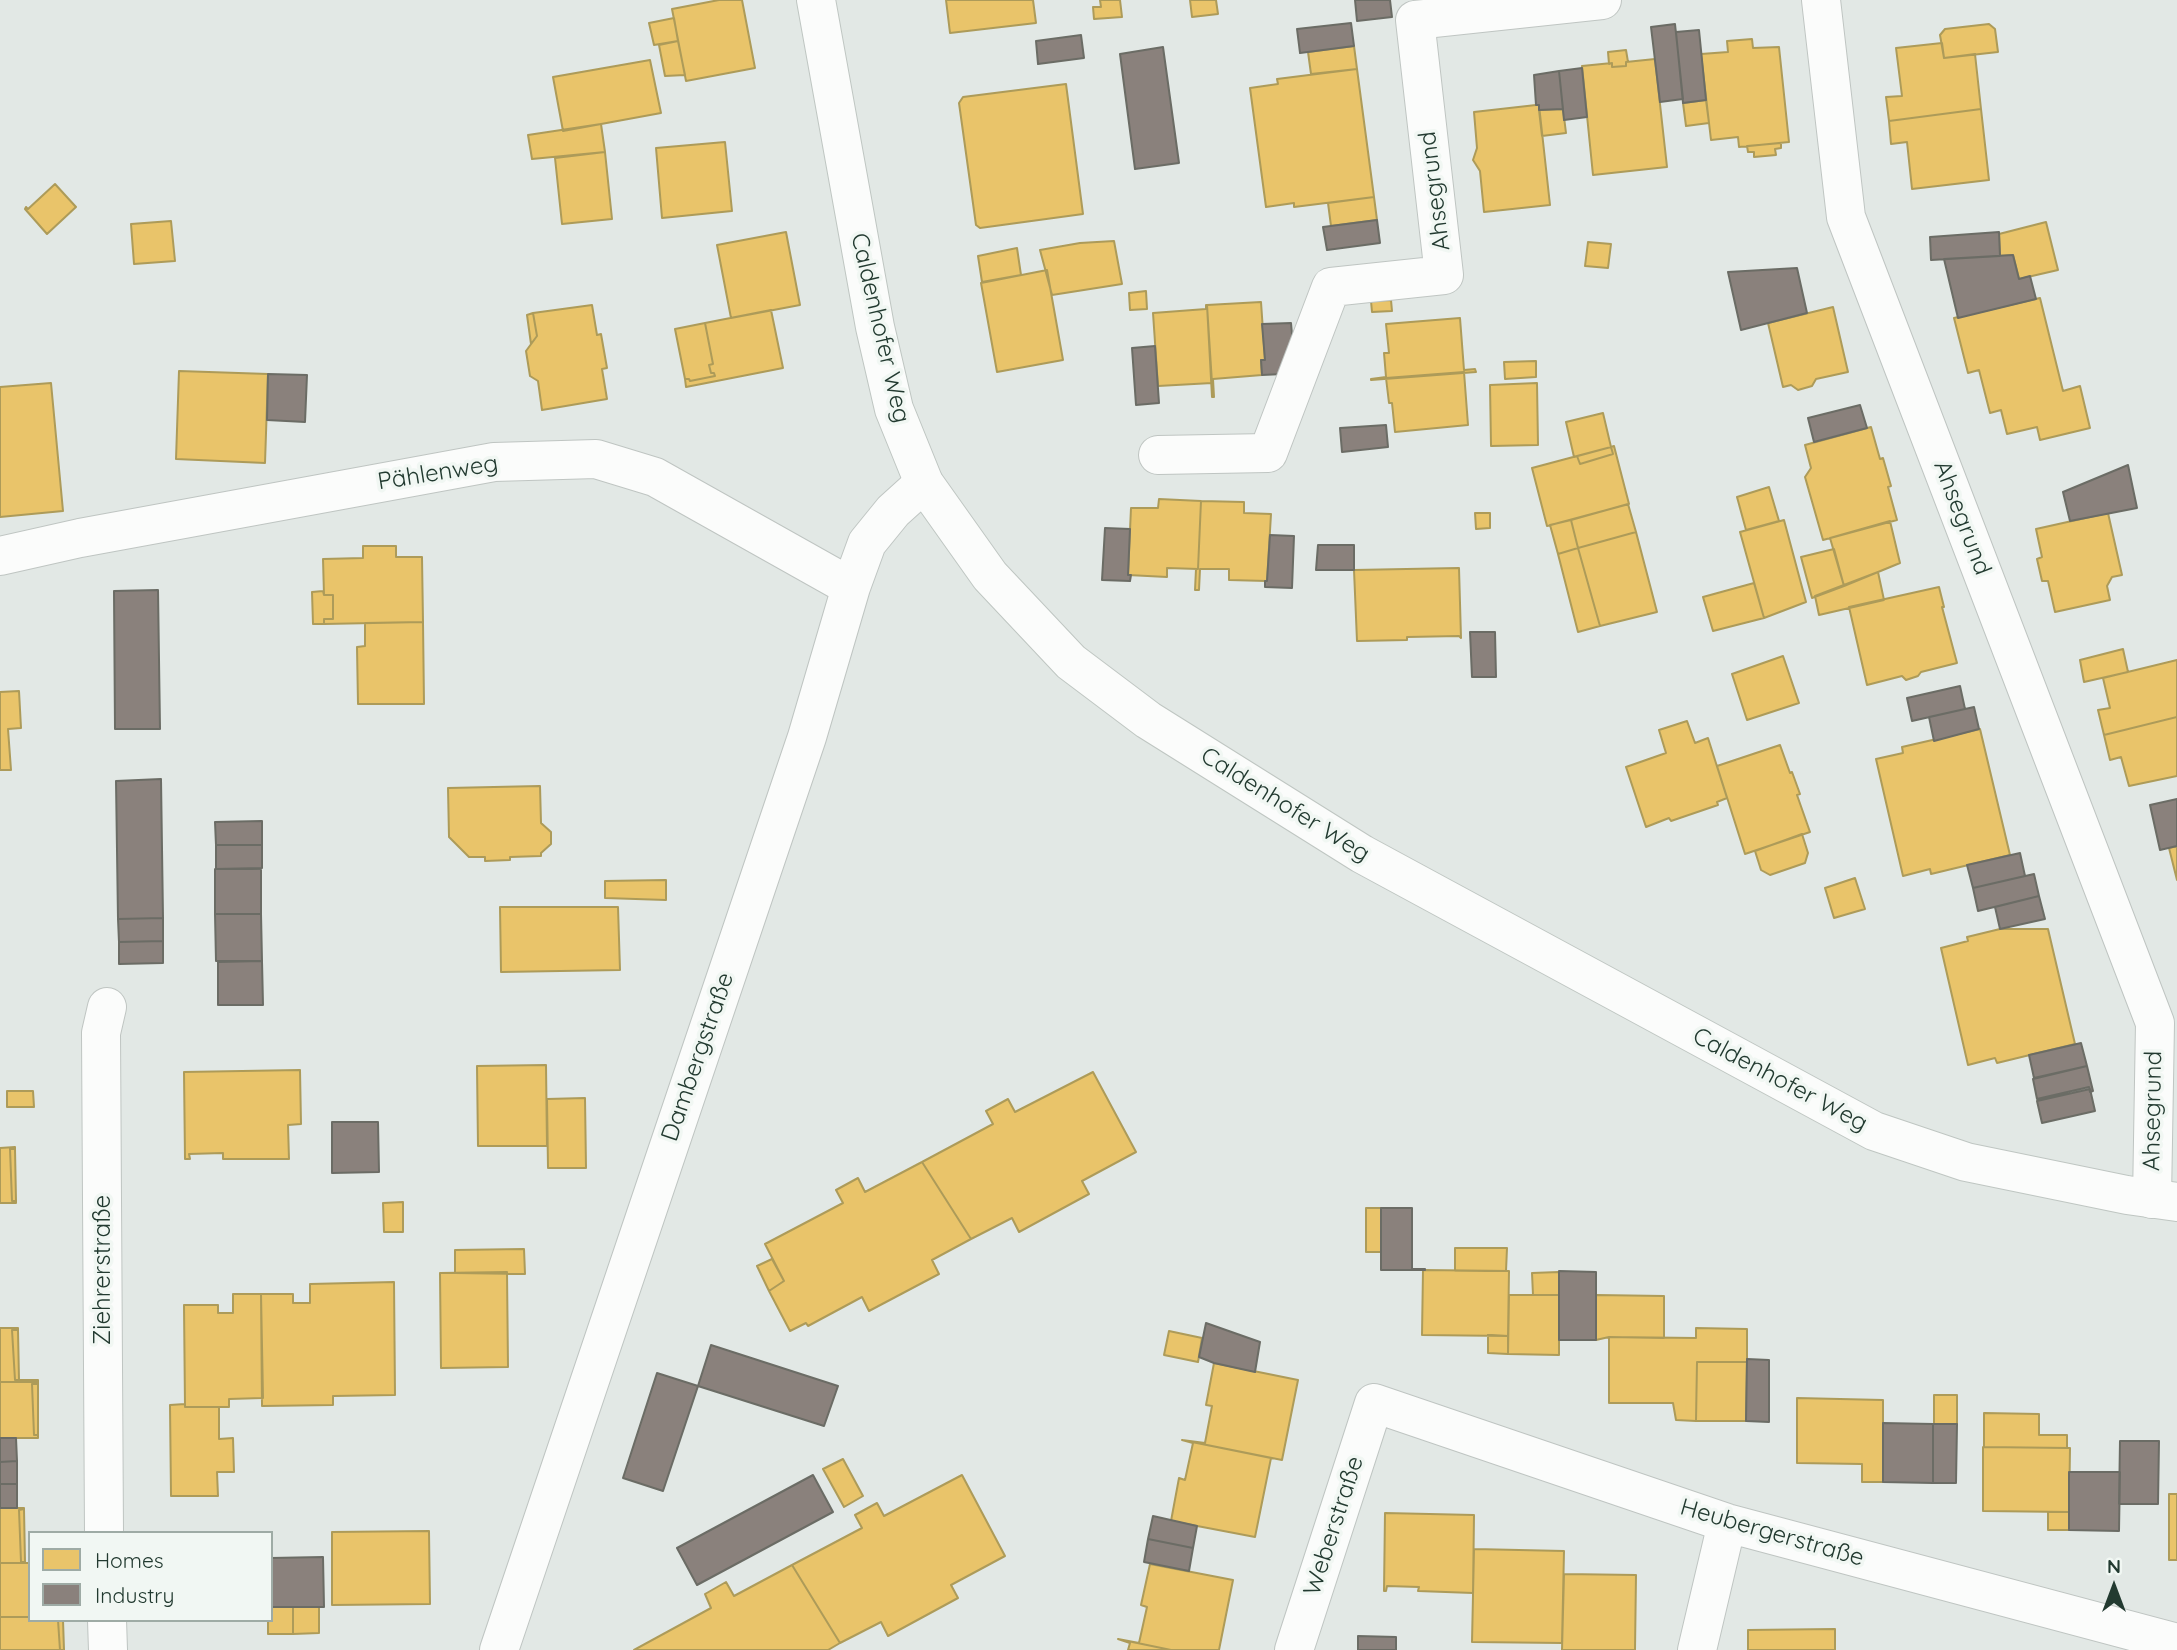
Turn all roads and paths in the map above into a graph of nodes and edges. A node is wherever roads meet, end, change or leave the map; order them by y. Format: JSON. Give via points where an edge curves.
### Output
{"nodes":[{"id":1,"x":816,"y":0,"type":"edge"},
{"id":2,"x":1602,"y":0,"type":"edge"},
{"id":3,"x":1821,"y":0,"type":"edge"},
{"id":4,"x":1158,"y":455,"type":"dead end"},
{"id":5,"x":924,"y":483,"type":"junction"},
{"id":6,"x":0,"y":556,"type":"edge"},
{"id":7,"x":850,"y":587,"type":"junction"},
{"id":8,"x":107,"y":1007,"type":"dead end"},
{"id":9,"x":2166,"y":1022,"type":"edge"},
{"id":10,"x":2164,"y":1201,"type":"edge"},
{"id":11,"x":1374,"y":1403,"type":"joint"},
{"id":12,"x":1727,"y":1523,"type":"junction"},
{"id":13,"x":104,"y":1531,"type":"edge"},
{"id":14,"x":107,"y":1622,"type":"edge"},
{"id":15,"x":2138,"y":1642,"type":"edge"},
{"id":16,"x":2177,"y":1643,"type":"edge"},
{"id":17,"x":108,"y":1650,"type":"edge"},
{"id":18,"x":499,"y":1650,"type":"edge"},
{"id":19,"x":1294,"y":1650,"type":"edge"},
{"id":20,"x":1697,"y":1650,"type":"edge"}],
"edges":[{"from":1,"to":5,"type":"street","name":"Caldenhofer Weg","via":[[875,327],[894,409]]},
{"from":2,"to":4,"type":"street","name":"Ahsegrund","via":[[1415,20],[1444,275],[1331,287],[1268,453]]},
{"from":3,"to":9,"type":"street","name":"Ahsegrund","via":[[1846,217]]},
{"from":5,"to":7,"type":"street","name":"Dambergstraße","via":[[867,543]]},
{"from":5,"to":10,"type":"street","name":"Caldenhofer Weg","via":[[990,576],[1071,662],[1149,720],[1362,854],[1874,1131],[1966,1162]]},
{"from":6,"to":7,"type":"street","name":"Pählenweg","via":[[494,462],[596,458],[655,477]]},
{"from":7,"to":18,"type":"street","name":"Dambergstraße","via":[[807,737]]},
{"from":8,"to":13,"type":"street","name":"Ziehrerstraße","via":[[101,1033]]},
{"from":9,"to":10,"type":"street","name":"Ahsegrund"},
{"from":11,"to":12,"type":"street","name":"Heubergerstraße"},
{"from":11,"to":19,"type":"street","name":"Weberstraße"},
{"from":12,"to":15,"type":"street","name":"Heubergerstraße"},
{"from":12,"to":20,"type":"street"},
{"from":14,"to":17,"type":"street"},
{"from":15,"to":16,"type":"street","name":"Heubergerstraße"}]}
